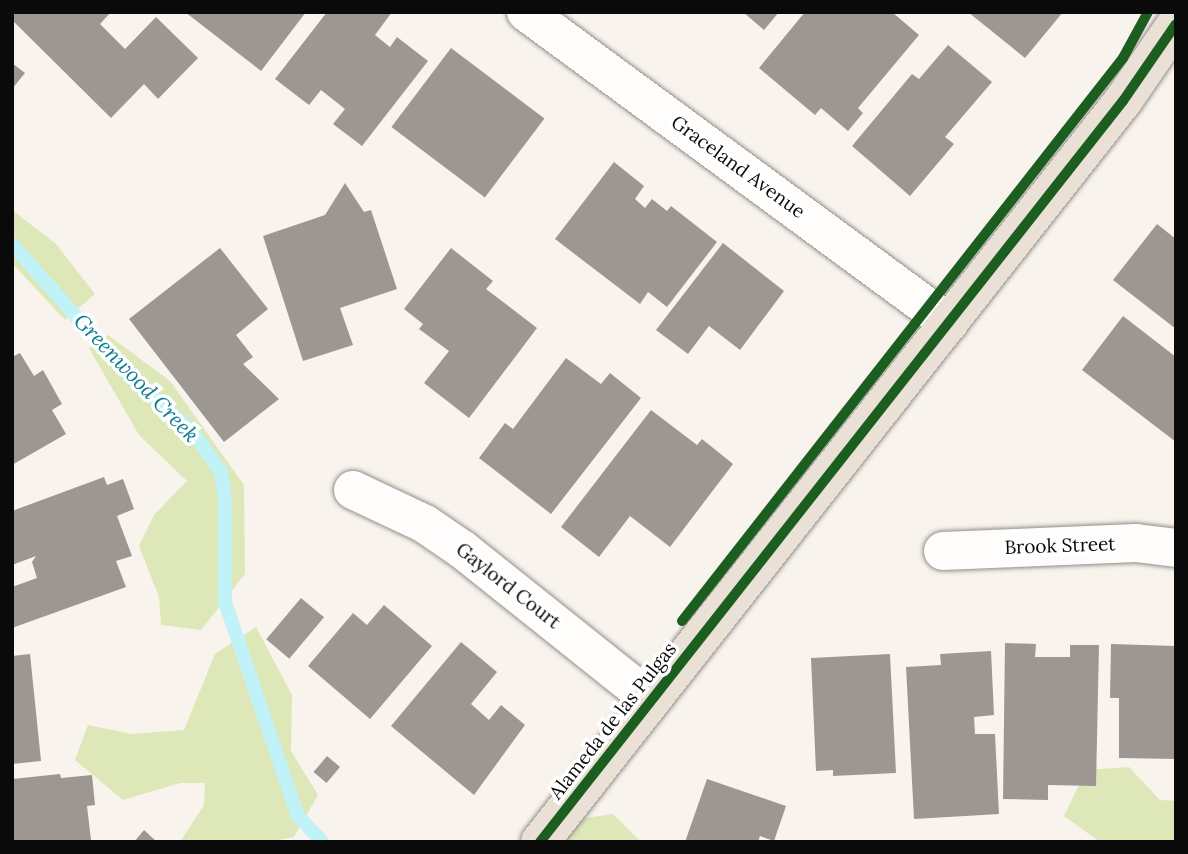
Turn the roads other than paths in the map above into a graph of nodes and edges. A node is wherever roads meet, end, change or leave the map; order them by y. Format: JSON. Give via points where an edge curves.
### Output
{"nodes":[{"id":1,"x":526,"y":12,"type":"edge"},
{"id":2,"x":1176,"y":24,"type":"edge"},
{"id":3,"x":949,"y":323,"type":"junction"},
{"id":4,"x":353,"y":490,"type":"dead end"},
{"id":5,"x":1176,"y":548,"type":"edge"},
{"id":6,"x":943,"y":551,"type":"dead end"},
{"id":7,"x":652,"y":700,"type":"junction"},
{"id":8,"x":540,"y":842,"type":"edge"}],
"edges":[{"from":1,"to":3,"type":"street","name":"Graceland Avenue"},
{"from":2,"to":3,"type":"main road","name":"Alameda de las Pulgas","via":[[1123,101]]},
{"from":3,"to":7,"type":"main road","name":"Alameda de las Pulgas"},
{"from":4,"to":7,"type":"street","name":"Gaylord Court","via":[[425,524],[463,550]]},
{"from":5,"to":6,"type":"street","name":"Brook Street","via":[[1136,543]]},
{"from":7,"to":8,"type":"main road","name":"Alameda de las Pulgas"}]}
